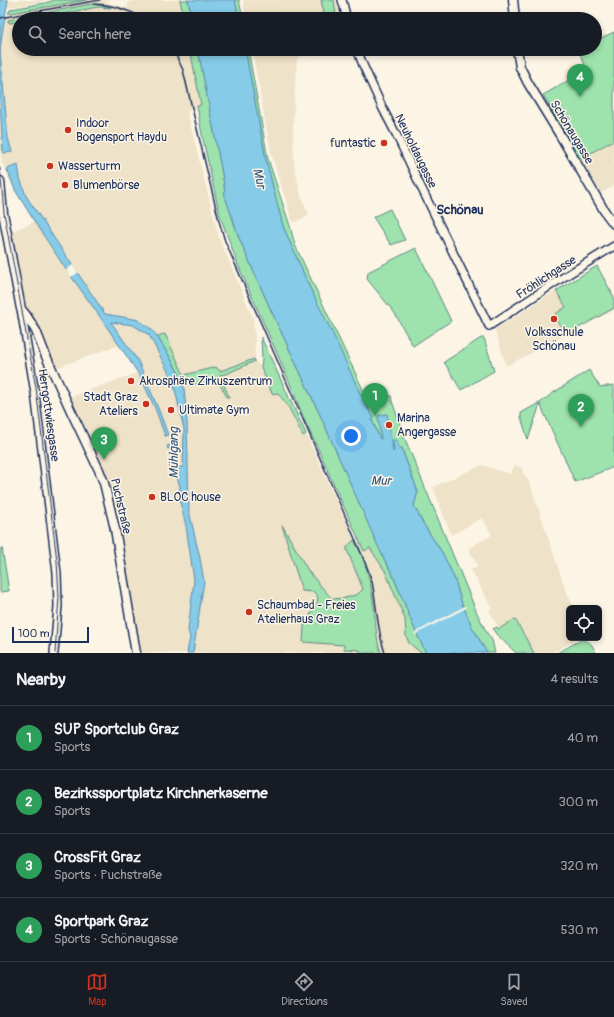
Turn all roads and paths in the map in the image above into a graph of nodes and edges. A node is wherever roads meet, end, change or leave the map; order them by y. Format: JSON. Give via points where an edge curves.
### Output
{"nodes":[{"id":1,"x":342,"y":0,"type":"edge"},
{"id":2,"x":513,"y":0,"type":"edge"},
{"id":3,"x":345,"y":12,"type":"edge"},
{"id":4,"x":514,"y":12,"type":"edge"},
{"id":5,"x":359,"y":56,"type":"edge"},
{"id":6,"x":518,"y":56,"type":"edge"},
{"id":7,"x":0,"y":181,"type":"edge"},
{"id":8,"x":614,"y":224,"type":"edge"},
{"id":9,"x":614,"y":246,"type":"edge"},
{"id":10,"x":21,"y":309,"type":"junction"},
{"id":11,"x":489,"y":326,"type":"joint"},
{"id":12,"x":54,"y":653,"type":"edge"},
{"id":13,"x":136,"y":653,"type":"edge"}],
"edges":[{"from":1,"to":3,"type":"street"},
{"from":2,"to":4,"type":"main road"},
{"from":5,"to":11,"type":"street","name":"Neuholdaugasse"},
{"from":6,"to":8,"type":"main road","name":"Schönaugasse","via":[[520,67],[528,83]]},
{"from":7,"to":10,"type":"main road","name":"Herrgottwiesgasse","via":[[3,213]]},
{"from":9,"to":11,"type":"street","name":"Fröhlichgasse"},
{"from":10,"to":12,"type":"street","name":"Herrgottwiesgasse","via":[[35,393],[57,574],[58,606]]},
{"from":10,"to":13,"type":"main road","name":"Puchstraße","via":[[36,331],[104,483],[115,529]]}]}
